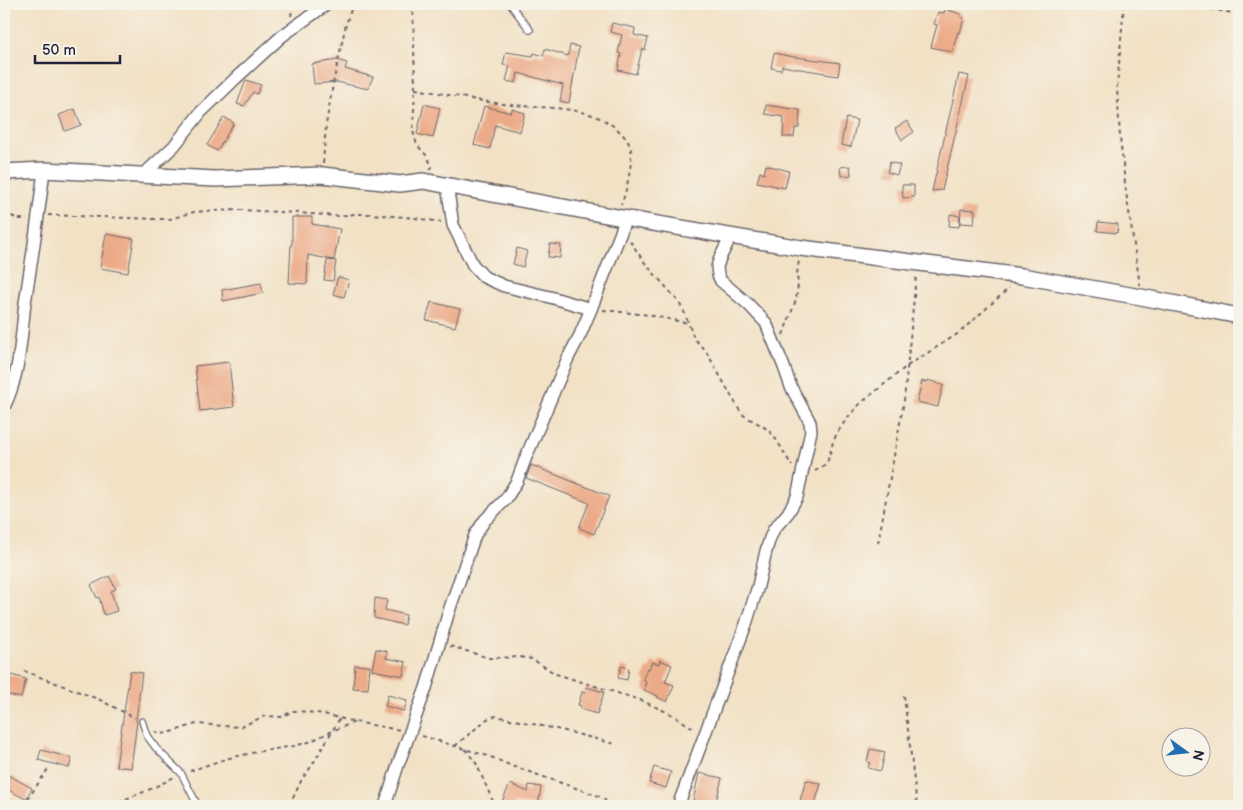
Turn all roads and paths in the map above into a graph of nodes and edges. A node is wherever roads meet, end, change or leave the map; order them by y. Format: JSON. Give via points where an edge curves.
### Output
{"nodes":[{"id":1,"x":327,"y":4,"type":"edge"},
{"id":2,"x":353,"y":4,"type":"edge"},
{"id":3,"x":413,"y":4,"type":"edge"},
{"id":4,"x":510,"y":4,"type":"edge"},
{"id":5,"x":1124,"y":4,"type":"edge"},
{"id":6,"x":1179,"y":4,"type":"edge"},
{"id":7,"x":1239,"y":14,"type":"edge"},
{"id":8,"x":530,"y":30,"type":"dead end"},
{"id":9,"x":415,"y":89,"type":"junction"},
{"id":10,"x":44,"y":170,"type":"junction"},
{"id":11,"x":4,"y":172,"type":"edge"},
{"id":12,"x":322,"y":175,"type":"junction"},
{"id":13,"x":142,"y":176,"type":"junction"},
{"id":14,"x":423,"y":181,"type":"junction"},
{"id":15,"x":447,"y":184,"type":"junction"},
{"id":16,"x":4,"y":213,"type":"edge"},
{"id":17,"x":39,"y":214,"type":"junction"},
{"id":18,"x":621,"y":222,"type":"junction"},
{"id":19,"x":454,"y":225,"type":"junction"},
{"id":20,"x":731,"y":236,"type":"junction"},
{"id":21,"x":801,"y":248,"type":"junction"},
{"id":22,"x":918,"y":263,"type":"junction"},
{"id":23,"x":1022,"y":276,"type":"junction"},
{"id":24,"x":1142,"y":297,"type":"junction"},
{"id":25,"x":591,"y":309,"type":"junction"},
{"id":26,"x":1239,"y":316,"type":"edge"},
{"id":27,"x":688,"y":323,"type":"junction"},
{"id":28,"x":777,"y":351,"type":"junction"},
{"id":29,"x":907,"y":366,"type":"junction"},
{"id":30,"x":4,"y":407,"type":"edge"},
{"id":31,"x":801,"y":479,"type":"junction"},
{"id":32,"x":878,"y":543,"type":"dead end"},
{"id":33,"x":440,"y":644,"type":"junction"},
{"id":34,"x":24,"y":671,"type":"dead end"},
{"id":35,"x":904,"y":696,"type":"dead end"},
{"id":36,"x":340,"y":718,"type":"junction"},
{"id":37,"x":142,"y":722,"type":"junction"},
{"id":38,"x":355,"y":722,"type":"junction"},
{"id":39,"x":332,"y":731,"type":"junction"},
{"id":40,"x":410,"y":732,"type":"junction"},
{"id":41,"x":704,"y":735,"type":"junction"},
{"id":42,"x":615,"y":744,"type":"dead end"},
{"id":43,"x":455,"y":746,"type":"junction"},
{"id":44,"x":465,"y":749,"type":"junction"},
{"id":45,"x":48,"y":769,"type":"dead end"},
{"id":46,"x":180,"y":773,"type":"junction"},
{"id":47,"x":24,"y":806,"type":"edge"},
{"id":48,"x":103,"y":806,"type":"edge"},
{"id":49,"x":198,"y":806,"type":"edge"},
{"id":50,"x":291,"y":806,"type":"edge"},
{"id":51,"x":385,"y":806,"type":"edge"},
{"id":52,"x":495,"y":806,"type":"edge"},
{"id":53,"x":610,"y":806,"type":"edge"},
{"id":54,"x":678,"y":806,"type":"edge"},
{"id":55,"x":917,"y":806,"type":"edge"}],
"edges":[{"from":1,"to":13,"type":"street","via":[[282,36],[236,78]]},
{"from":2,"to":12,"type":"path","via":[[333,84]]},
{"from":3,"to":9,"type":"path"},
{"from":4,"to":8,"type":"lane"},
{"from":5,"to":24,"type":"path","via":[[1117,88],[1120,137]]},
{"from":6,"to":7,"type":"path"},
{"from":9,"to":14,"type":"path","via":[[412,132],[432,167]]},
{"from":9,"to":18,"type":"path","via":[[512,105],[568,110],[591,114],[609,122],[620,131],[631,150]]},
{"from":10,"to":11,"type":"street"},
{"from":10,"to":13,"type":"street"},
{"from":10,"to":17,"type":"street"},
{"from":12,"to":13,"type":"street","via":[[215,179]]},
{"from":12,"to":14,"type":"street","via":[[400,184]]},
{"from":14,"to":15,"type":"street"},
{"from":15,"to":18,"type":"street"},
{"from":15,"to":19,"type":"street"},
{"from":16,"to":17,"type":"path","via":[[19,219]]},
{"from":17,"to":19,"type":"path","via":[[170,219],[213,210],[267,211],[338,216],[370,214]]},
{"from":17,"to":30,"type":"street","via":[[17,372]]},
{"from":18,"to":20,"type":"street"},
{"from":18,"to":25,"type":"street"},
{"from":18,"to":27,"type":"path","via":[[645,263],[678,300]]},
{"from":19,"to":25,"type":"street","via":[[472,265],[484,277],[504,286]]},
{"from":20,"to":21,"type":"street"},
{"from":20,"to":28,"type":"street","via":[[717,266],[718,275],[721,282],[766,323]]},
{"from":21,"to":22,"type":"street"},
{"from":21,"to":28,"type":"path","via":[[796,300]]},
{"from":22,"to":23,"type":"street"},
{"from":22,"to":29,"type":"path"},
{"from":23,"to":24,"type":"street"},
{"from":23,"to":29,"type":"path","via":[[959,333]]},
{"from":24,"to":26,"type":"street"},
{"from":25,"to":27,"type":"path"},
{"from":25,"to":33,"type":"street","via":[[517,481],[475,535]]},
{"from":27,"to":31,"type":"path","via":[[740,413],[772,434]]},
{"from":28,"to":31,"type":"street","via":[[810,422]]},
{"from":29,"to":31,"type":"path","via":[[854,410],[837,433],[828,460]]},
{"from":29,"to":32,"type":"path","via":[[904,401]]},
{"from":31,"to":41,"type":"street","via":[[793,506],[770,538],[746,624]]},
{"from":33,"to":40,"type":"street"},
{"from":33,"to":41,"type":"path","via":[[489,658],[520,656],[532,659],[556,674],[640,700],[669,713]]},
{"from":34,"to":37,"type":"path","via":[[98,699]]},
{"from":35,"to":55,"type":"path"},
{"from":36,"to":37,"type":"path","via":[[293,711],[281,717],[265,716],[240,726],[196,724],[160,734]]},
{"from":36,"to":38,"type":"path"},
{"from":36,"to":39,"type":"path"},
{"from":37,"to":46,"type":"lane","via":[[147,736]]},
{"from":38,"to":39,"type":"path"},
{"from":38,"to":40,"type":"path"},
{"from":39,"to":46,"type":"path","via":[[309,742],[225,759]]},
{"from":39,"to":50,"type":"path","via":[[296,789]]},
{"from":40,"to":43,"type":"path"},
{"from":40,"to":51,"type":"street"},
{"from":41,"to":54,"type":"street"},
{"from":42,"to":43,"type":"path","via":[[496,716],[487,719]]},
{"from":43,"to":44,"type":"path"},
{"from":44,"to":52,"type":"path","via":[[476,763]]},
{"from":44,"to":53,"type":"path","via":[[596,795]]},
{"from":45,"to":47,"type":"path"},
{"from":46,"to":48,"type":"path","via":[[131,798]]},
{"from":46,"to":49,"type":"lane"}]}
